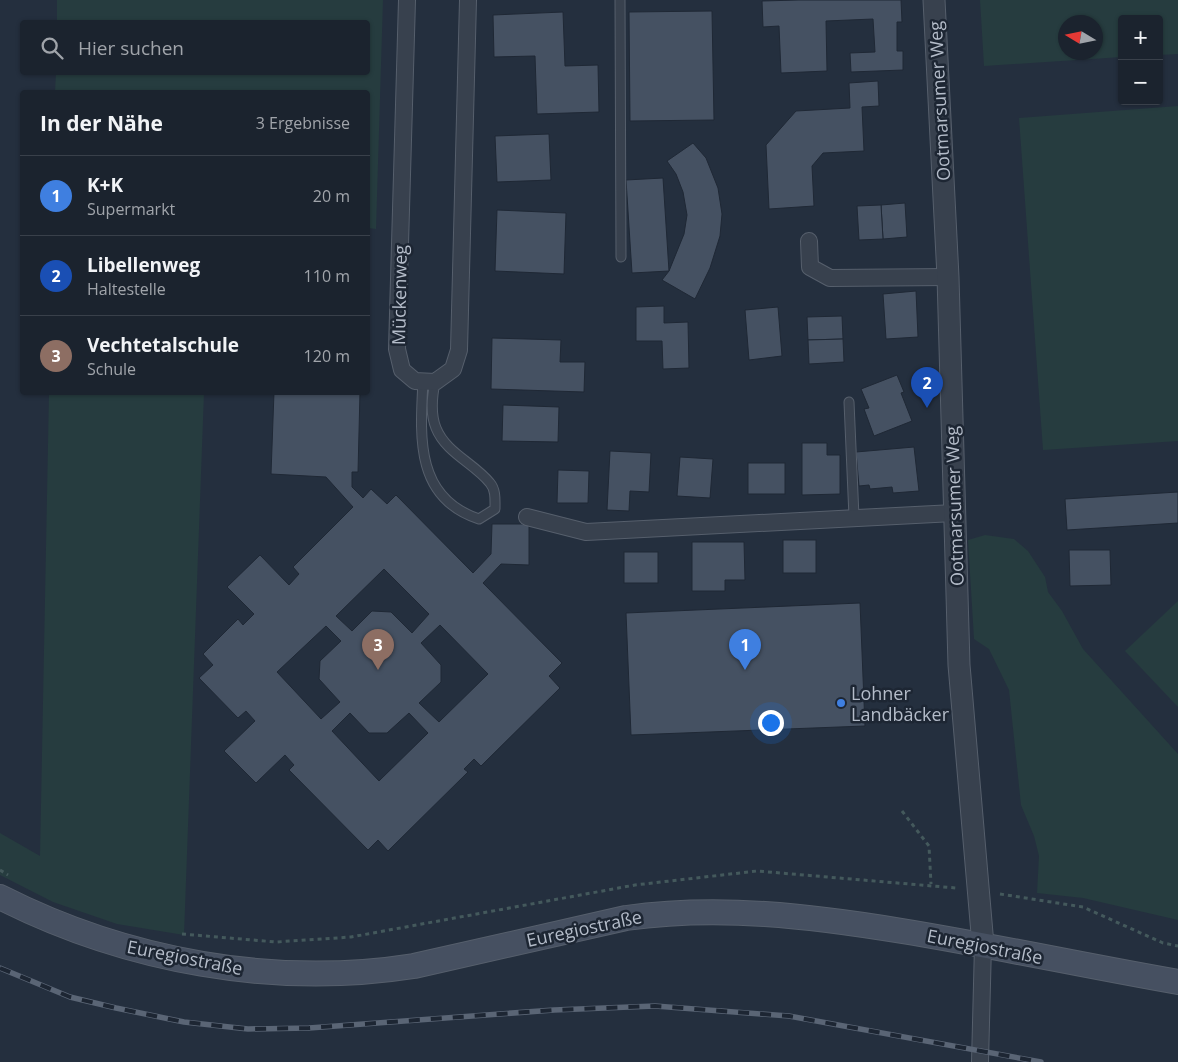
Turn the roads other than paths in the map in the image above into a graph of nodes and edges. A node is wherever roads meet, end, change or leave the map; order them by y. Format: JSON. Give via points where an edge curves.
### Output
{"nodes":[{"id":1,"x":407,"y":0,"type":"edge"},
{"id":2,"x":468,"y":0,"type":"edge"},
{"id":3,"x":620,"y":0,"type":"edge"},
{"id":4,"x":934,"y":0,"type":"edge"},
{"id":5,"x":809,"y":242,"type":"dead end"},
{"id":6,"x":621,"y":257,"type":"dead end"},
{"id":7,"x":948,"y":276,"type":"junction"},
{"id":8,"x":429,"y":382,"type":"junction"},
{"id":9,"x":849,"y":402,"type":"dead end"},
{"id":10,"x":954,"y":513,"type":"junction"},
{"id":11,"x":527,"y":517,"type":"dead end"},
{"id":12,"x":854,"y":517,"type":"junction"},
{"id":13,"x":0,"y":897,"type":"edge"},
{"id":14,"x":983,"y":945,"type":"junction"},
{"id":15,"x":1178,"y":982,"type":"edge"},
{"id":16,"x":980,"y":1062,"type":"edge"}],
"edges":[{"from":1,"to":8,"type":"street","name":"Mückenweg","via":[[397,349],[402,370],[415,381]]},
{"from":2,"to":8,"type":"street","via":[[459,350],[453,369]]},
{"from":3,"to":6,"type":"lane"},
{"from":4,"to":7,"type":"street","name":"Ootmarsumer Weg"},
{"from":5,"to":7,"type":"street","via":[[810,267],[830,278]]},
{"from":7,"to":10,"type":"street","name":"Ootmarsumer Weg"},
{"from":8,"to":8,"type":"lane","via":[[421,443],[425,464],[434,486],[448,502],[463,514],[479,519],[495,509],[495,496],[490,483],[447,445],[436,429]]},
{"from":9,"to":12,"type":"lane"},
{"from":10,"to":12,"type":"street"},
{"from":10,"to":14,"type":"street","name":"Ootmarsumer Weg","via":[[958,665]]},
{"from":11,"to":12,"type":"street","via":[[586,532]]},
{"from":13,"to":14,"type":"main road","name":"Euregiostraße","via":[[74,930],[133,949],[196,963],[312,973],[379,971],[414,966],[655,914],[732,912],[827,919]]},
{"from":14,"to":15,"type":"main road","name":"Euregiostraße"},
{"from":14,"to":16,"type":"street","name":"Ootmarsumer Weg"}]}
